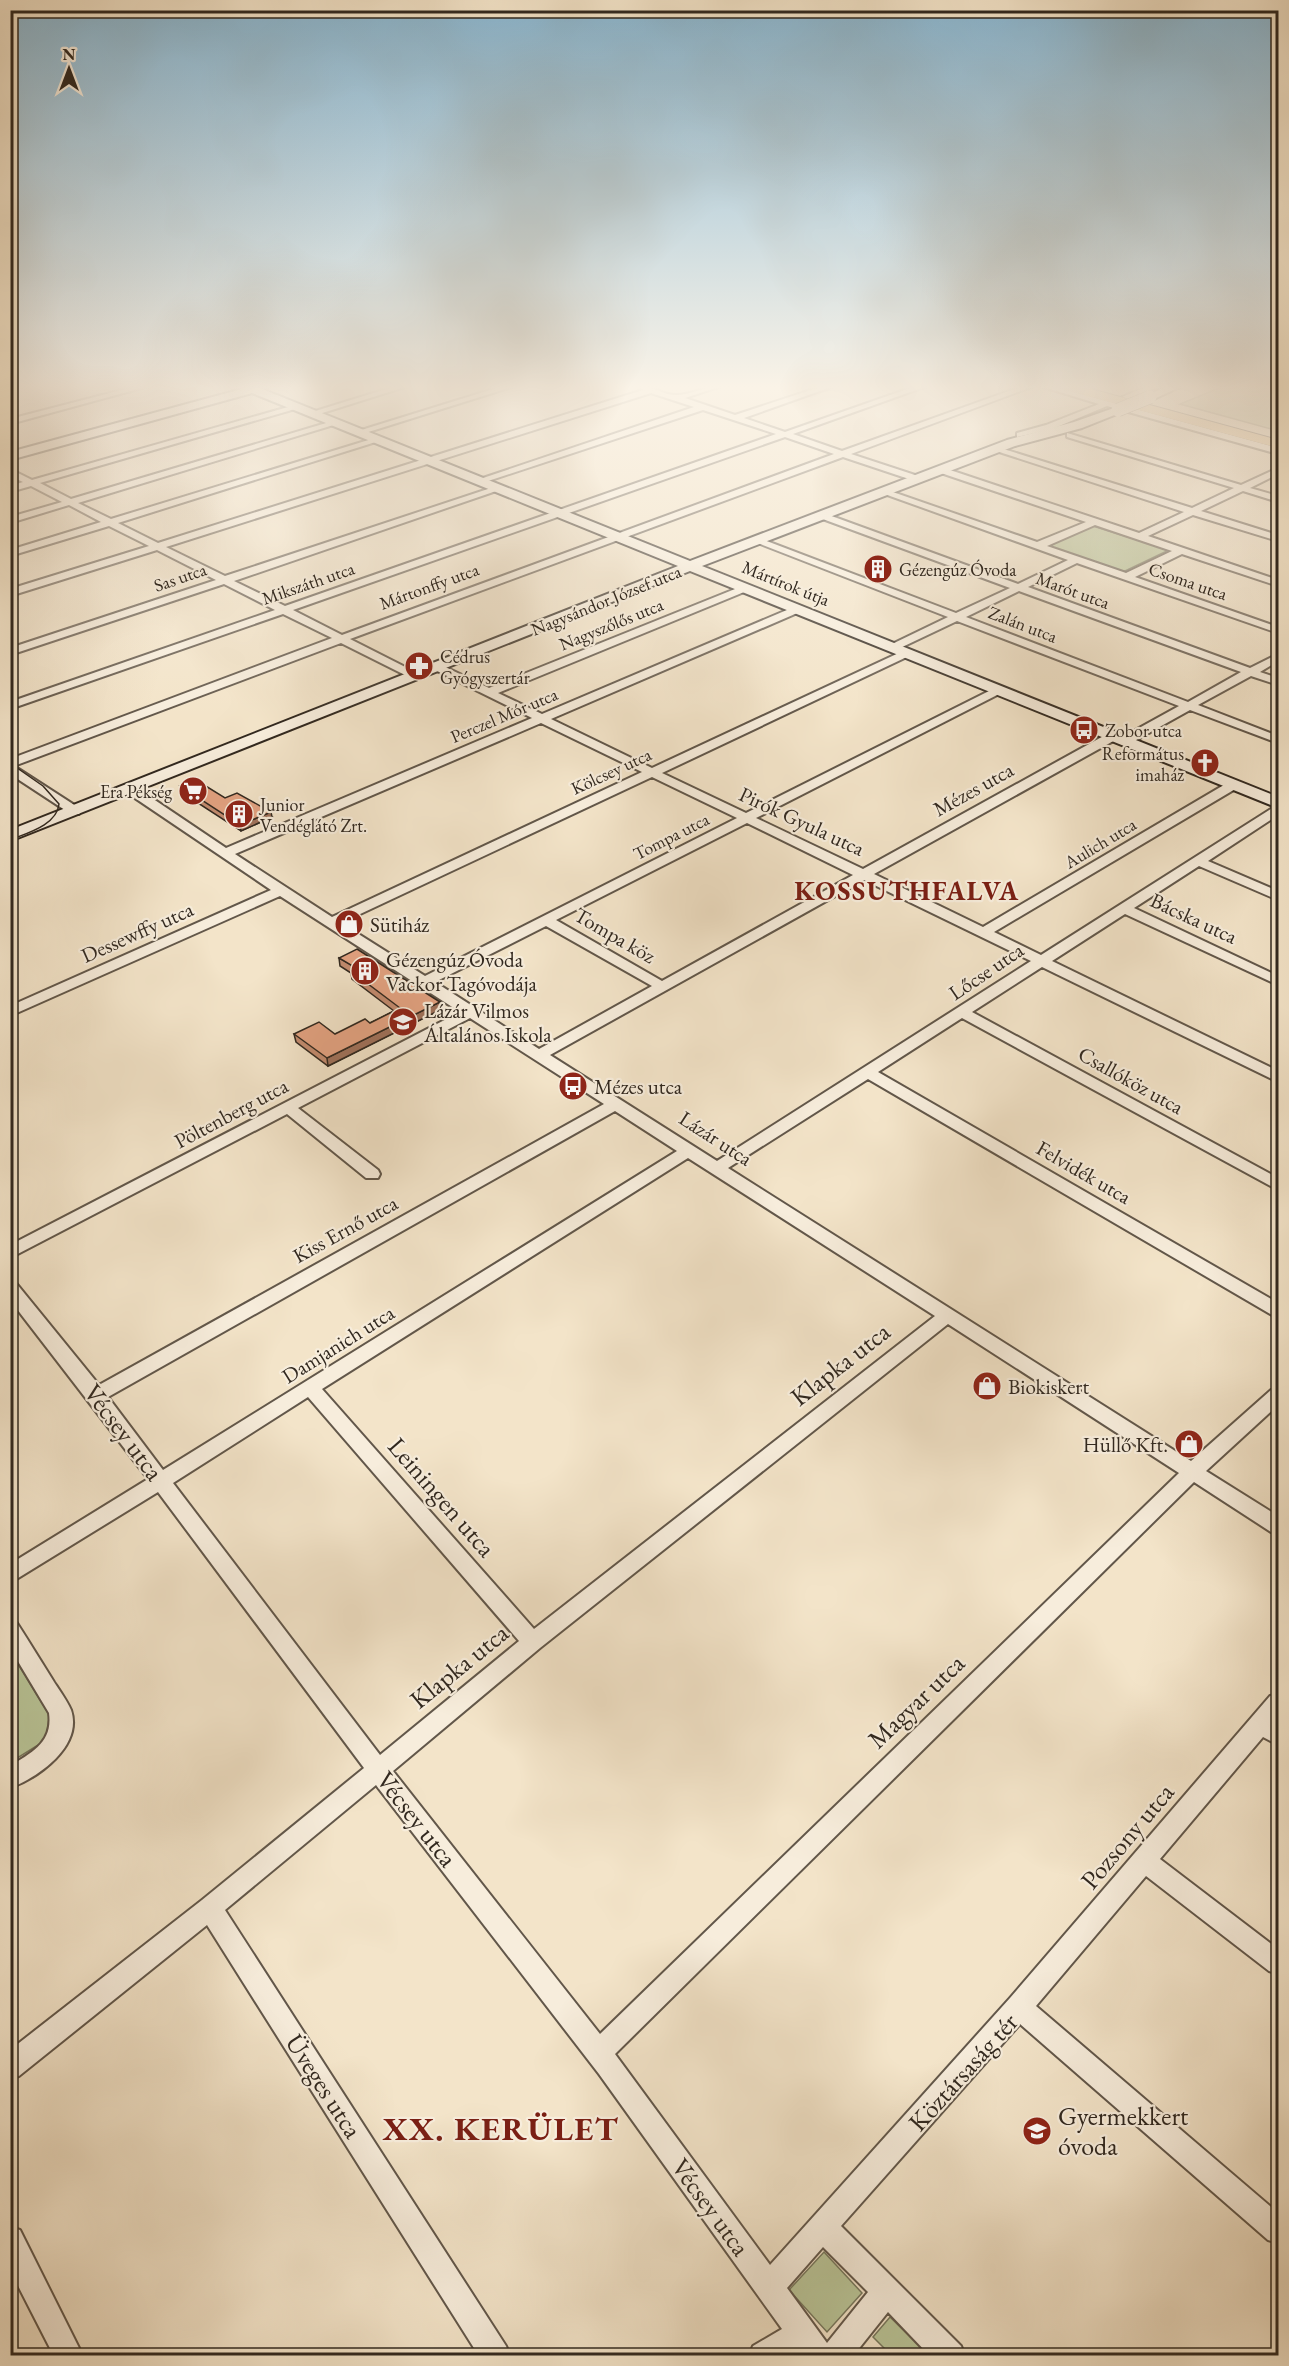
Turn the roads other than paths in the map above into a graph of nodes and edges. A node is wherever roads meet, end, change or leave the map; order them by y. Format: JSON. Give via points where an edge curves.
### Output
{"nodes":[{"id":1,"x":59,"y":496,"type":"edge"},
{"id":2,"x":89,"y":496,"type":"edge"},
{"id":3,"x":198,"y":496,"type":"edge"},
{"id":4,"x":316,"y":496,"type":"edge"},
{"id":5,"x":475,"y":496,"type":"edge"},
{"id":6,"x":516,"y":496,"type":"edge"},
{"id":7,"x":605,"y":496,"type":"edge"},
{"id":8,"x":723,"y":496,"type":"edge"},
{"id":9,"x":873,"y":496,"type":"edge"},
{"id":10,"x":897,"y":496,"type":"edge"},
{"id":11,"x":1019,"y":496,"type":"edge"},
{"id":12,"x":1146,"y":496,"type":"edge"},
{"id":13,"x":1225,"y":496,"type":"edge"},
{"id":14,"x":70,"y":502,"type":"junction"},
{"id":15,"x":1193,"y":511,"type":"junction"},
{"id":16,"x":558,"y":513,"type":"junction"},
{"id":17,"x":823,"y":516,"type":"junction"},
{"id":18,"x":10,"y":520,"type":"edge"},
{"id":19,"x":1094,"y":522,"type":"junction"},
{"id":20,"x":113,"y":523,"type":"junction"},
{"id":21,"x":615,"y":536,"type":"junction"},
{"id":22,"x":1138,"y":537,"type":"junction"},
{"id":23,"x":1278,"y":538,"type":"edge"},
{"id":24,"x":755,"y":540,"type":"junction"},
{"id":25,"x":158,"y":546,"type":"junction"},
{"id":26,"x":1037,"y":546,"type":"junction"},
{"id":27,"x":1180,"y":550,"type":"junction"},
{"id":28,"x":10,"y":553,"type":"edge"},
{"id":29,"x":1076,"y":560,"type":"junction"},
{"id":30,"x":691,"y":566,"type":"junction"},
{"id":31,"x":1126,"y":577,"type":"junction"},
{"id":32,"x":226,"y":579,"type":"junction"},
{"id":33,"x":1278,"y":583,"type":"edge"},
{"id":34,"x":745,"y":588,"type":"junction"},
{"id":35,"x":1018,"y":588,"type":"junction"},
{"id":36,"x":10,"y":593,"type":"edge"},
{"id":37,"x":798,"y":609,"type":"junction"},
{"id":38,"x":284,"y":610,"type":"junction"},
{"id":39,"x":957,"y":617,"type":"junction"},
{"id":40,"x":1278,"y":630,"type":"edge"},
{"id":41,"x":341,"y":638,"type":"junction"},
{"id":42,"x":900,"y":650,"type":"junction"},
{"id":43,"x":10,"y":652,"type":"edge"},
{"id":44,"x":1278,"y":657,"type":"edge"},
{"id":45,"x":437,"y":667,"type":"junction"},
{"id":46,"x":1251,"y":672,"type":"junction"},
{"id":47,"x":415,"y":676,"type":"junction"},
{"id":48,"x":1278,"y":682,"type":"edge"},
{"id":49,"x":999,"y":690,"type":"junction"},
{"id":50,"x":489,"y":692,"type":"junction"},
{"id":51,"x":10,"y":706,"type":"edge"},
{"id":52,"x":1191,"y":706,"type":"junction"},
{"id":53,"x":542,"y":718,"type":"junction"},
{"id":54,"x":1119,"y":739,"type":"junction"},
{"id":55,"x":1278,"y":740,"type":"edge"},
{"id":56,"x":12,"y":770,"type":"edge"},
{"id":57,"x":651,"y":772,"type":"junction"},
{"id":58,"x":1233,"y":785,"type":"junction"},
{"id":59,"x":130,"y":789,"type":"junction"},
{"id":60,"x":1278,"y":803,"type":"edge"},
{"id":61,"x":1278,"y":810,"type":"edge"},
{"id":62,"x":75,"y":811,"type":"junction"},
{"id":63,"x":747,"y":818,"type":"junction"},
{"id":64,"x":10,"y":836,"type":"edge"},
{"id":65,"x":224,"y":854,"type":"junction"},
{"id":66,"x":1200,"y":862,"type":"junction"},
{"id":67,"x":863,"y":873,"type":"junction"},
{"id":68,"x":281,"y":891,"type":"junction"},
{"id":69,"x":1278,"y":896,"type":"edge"},
{"id":70,"x":1125,"y":909,"type":"junction"},
{"id":71,"x":546,"y":920,"type":"junction"},
{"id":72,"x":331,"y":923,"type":"junction"},
{"id":73,"x":985,"y":932,"type":"junction"},
{"id":74,"x":1041,"y":959,"type":"junction"},
{"id":75,"x":1278,"y":981,"type":"edge"},
{"id":76,"x":424,"y":982,"type":"junction"},
{"id":77,"x":663,"y":987,"type":"junction"},
{"id":78,"x":10,"y":1012,"type":"edge"},
{"id":79,"x":471,"y":1012,"type":"junction"},
{"id":80,"x":962,"y":1012,"type":"junction"},
{"id":81,"x":539,"y":1055,"type":"junction"},
{"id":82,"x":867,"y":1072,"type":"junction"},
{"id":83,"x":1278,"y":1077,"type":"edge"},
{"id":84,"x":616,"y":1103,"type":"junction"},
{"id":85,"x":287,"y":1107,"type":"junction"},
{"id":86,"x":690,"y":1150,"type":"junction"},
{"id":87,"x":717,"y":1168,"type":"junction"},
{"id":88,"x":372,"y":1174,"type":"dead end"},
{"id":89,"x":1278,"y":1185,"type":"edge"},
{"id":90,"x":10,"y":1252,"type":"edge"},
{"id":91,"x":10,"y":1287,"type":"edge"},
{"id":92,"x":1278,"y":1311,"type":"edge"},
{"id":93,"x":948,"y":1315,"type":"junction"},
{"id":94,"x":311,"y":1388,"type":"junction"},
{"id":95,"x":96,"y":1395,"type":"junction"},
{"id":96,"x":1278,"y":1395,"type":"edge"},
{"id":97,"x":1193,"y":1471,"type":"junction"},
{"id":98,"x":161,"y":1481,"type":"junction"},
{"id":99,"x":1278,"y":1526,"type":"edge"},
{"id":100,"x":10,"y":1575,"type":"edge"},
{"id":101,"x":10,"y":1629,"type":"edge"},
{"id":102,"x":533,"y":1642,"type":"junction"},
{"id":103,"x":1278,"y":1703,"type":"edge"},
{"id":104,"x":1269,"y":1730,"type":"edge"},
{"id":105,"x":377,"y":1768,"type":"junction"},
{"id":106,"x":10,"y":1778,"type":"edge"},
{"id":107,"x":1143,"y":1860,"type":"junction"},
{"id":108,"x":210,"y":1908,"type":"junction"},
{"id":109,"x":1278,"y":1963,"type":"edge"},
{"id":110,"x":1019,"y":2007,"type":"junction"},
{"id":111,"x":597,"y":2053,"type":"junction"},
{"id":112,"x":10,"y":2067,"type":"edge"},
{"id":113,"x":823,"y":2228,"type":"junction"},
{"id":114,"x":1278,"y":2230,"type":"edge"},
{"id":115,"x":10,"y":2240,"type":"edge"},
{"id":116,"x":769,"y":2287,"type":"junction"},
{"id":117,"x":887,"y":2291,"type":"junction"},
{"id":118,"x":802,"y":2333,"type":"junction"},
{"id":119,"x":69,"y":2355,"type":"edge"},
{"id":120,"x":496,"y":2355,"type":"edge"},
{"id":121,"x":763,"y":2355,"type":"edge"},
{"id":122,"x":819,"y":2355,"type":"edge"},
{"id":123,"x":835,"y":2355,"type":"edge"},
{"id":124,"x":951,"y":2355,"type":"edge"}],
"edges":[{"from":1,"to":14,"type":"street"},
{"from":2,"to":14,"type":"street"},
{"from":3,"to":20,"type":"street"},
{"from":4,"to":25,"type":"street"},
{"from":5,"to":32,"type":"street","name":"Sas utca"},
{"from":6,"to":16,"type":"street","name":"Mártírok útja"},
{"from":7,"to":16,"type":"street","name":"Mikszáth utca"},
{"from":8,"to":21,"type":"street","name":"Mártonffy utca"},
{"from":9,"to":17,"type":"street","name":"Nagysándor József utca"},
{"from":10,"to":26,"type":"street","name":"Csoma utca"},
{"from":11,"to":19,"type":"street"},
{"from":12,"to":15,"type":"street"},
{"from":13,"to":15,"type":"street"},
{"from":14,"to":18,"type":"street"},
{"from":14,"to":20,"type":"street"},
{"from":15,"to":22,"type":"street"},
{"from":15,"to":23,"type":"street"},
{"from":16,"to":21,"type":"street","name":"Mártírok útja"},
{"from":16,"to":38,"type":"street","name":"Mikszáth utca"},
{"from":17,"to":24,"type":"street","name":"Nagysándor József utca"},
{"from":17,"to":35,"type":"street","name":"Marót utca"},
{"from":19,"to":22,"type":"street"},
{"from":19,"to":26,"type":"street"},
{"from":20,"to":25,"type":"street"},
{"from":20,"to":28,"type":"street"},
{"from":21,"to":30,"type":"street","name":"Mártírok útja"},
{"from":21,"to":41,"type":"street","name":"Mártonffy utca"},
{"from":22,"to":27,"type":"street"},
{"from":24,"to":30,"type":"street","name":"Nagysándor József utca"},
{"from":24,"to":39,"type":"street","name":"Zalán utca"},
{"from":25,"to":32,"type":"street"},
{"from":25,"to":36,"type":"street"},
{"from":26,"to":29,"type":"street","name":"Csoma utca"},
{"from":27,"to":31,"type":"street"},
{"from":27,"to":33,"type":"street"},
{"from":29,"to":31,"type":"street","name":"Csoma utca"},
{"from":29,"to":35,"type":"street","name":"Kölcsey utca"},
{"from":30,"to":34,"type":"street","name":"Mártírok útja"},
{"from":30,"to":45,"type":"street","name":"Nagysándor József utca"},
{"from":31,"to":40,"type":"street","name":"Csoma utca"},
{"from":32,"to":38,"type":"street"},
{"from":32,"to":43,"type":"street","name":"Sas utca"},
{"from":34,"to":37,"type":"street","name":"Mártírok útja"},
{"from":34,"to":50,"type":"street","name":"Nagyszőlős utca"},
{"from":35,"to":39,"type":"street","name":"Kölcsey utca"},
{"from":35,"to":46,"type":"street","name":"Marót utca"},
{"from":37,"to":42,"type":"street","name":"Mártírok útja"},
{"from":37,"to":53,"type":"street","name":"Perczel Mór utca"},
{"from":38,"to":41,"type":"street"},
{"from":38,"to":51,"type":"street","name":"Mikszáth utca"},
{"from":39,"to":42,"type":"street","name":"Kölcsey utca"},
{"from":39,"to":52,"type":"street","name":"Zalán utca"},
{"from":41,"to":47,"type":"street"},
{"from":41,"to":56,"type":"street","name":"Mártonffy utca"},
{"from":42,"to":49,"type":"street","name":"Mártírok útja"},
{"from":42,"to":57,"type":"street","name":"Kölcsey utca"},
{"from":44,"to":46,"type":"street"},
{"from":45,"to":47,"type":"street","name":"Nagysándor József utca"},
{"from":45,"to":50,"type":"street","name":"Pirók Gyula utca"},
{"from":46,"to":48,"type":"street","name":"Marót utca"},
{"from":46,"to":52,"type":"street"},
{"from":47,"to":59,"type":"street","name":"Nagysándor József utca"},
{"from":49,"to":54,"type":"street","name":"Mártírok útja"},
{"from":49,"to":63,"type":"street","name":"Tompa utca"},
{"from":50,"to":53,"type":"street","name":"Pirók Gyula utca"},
{"from":52,"to":54,"type":"street"},
{"from":52,"to":55,"type":"street","name":"Zalán utca"},
{"from":53,"to":57,"type":"street","name":"Pirók Gyula utca"},
{"from":53,"to":65,"type":"street","name":"Perczel Mór utca"},
{"from":54,"to":58,"type":"street","name":"Mártírok útja"},
{"from":54,"to":67,"type":"street","name":"Mézes utca"},
{"from":56,"to":62,"type":"street"},
{"from":57,"to":63,"type":"street","name":"Pirók Gyula utca"},
{"from":57,"to":72,"type":"street","name":"Kölcsey utca"},
{"from":58,"to":60,"type":"street","name":"Mártírok útja"},
{"from":58,"to":73,"type":"street","name":"Aulich utca"},
{"from":59,"to":62,"type":"street","name":"Nagysándor József utca"},
{"from":59,"to":65,"type":"street","name":"Lázár utca"},
{"from":61,"to":66,"type":"street","name":"Lőcse utca"},
{"from":62,"to":64,"type":"street","name":"Nagysándor József utca"},
{"from":63,"to":67,"type":"street","name":"Pirók Gyula utca"},
{"from":63,"to":71,"type":"street","name":"Tompa utca"},
{"from":65,"to":68,"type":"street","name":"Lázár utca"},
{"from":66,"to":69,"type":"street"},
{"from":66,"to":70,"type":"street","name":"Lőcse utca"},
{"from":67,"to":73,"type":"street","name":"Pirók Gyula utca"},
{"from":67,"to":77,"type":"street","name":"Mézes utca"},
{"from":68,"to":72,"type":"street","name":"Lázár utca"},
{"from":68,"to":78,"type":"street","name":"Dessewffy utca"},
{"from":70,"to":74,"type":"street","name":"Lőcse utca"},
{"from":70,"to":75,"type":"street","name":"Bácska utca"},
{"from":71,"to":76,"type":"street","name":"Tompa utca"},
{"from":71,"to":77,"type":"street","name":"Tompa köz"},
{"from":72,"to":76,"type":"street","name":"Lázár utca"},
{"from":73,"to":74,"type":"street","name":"Pirók Gyula utca"},
{"from":74,"to":80,"type":"street","name":"Lőcse utca"},
{"from":74,"to":83,"type":"street","name":"Pirók Gyula utca"},
{"from":76,"to":79,"type":"street","name":"Lázár utca"},
{"from":77,"to":81,"type":"street","name":"Mézes utca"},
{"from":79,"to":81,"type":"street","name":"Lázár utca"},
{"from":79,"to":85,"type":"street","name":"Pöltenberg utca"},
{"from":80,"to":82,"type":"street","name":"Lőcse utca"},
{"from":80,"to":89,"type":"street","name":"Csallóköz utca"},
{"from":81,"to":84,"type":"street","name":"Lázár utca"},
{"from":82,"to":87,"type":"street","name":"Lőcse utca"},
{"from":82,"to":92,"type":"street","name":"Felvidék utca"},
{"from":84,"to":86,"type":"street","name":"Lázár utca"},
{"from":84,"to":95,"type":"street","name":"Kiss Ernő utca"},
{"from":85,"to":88,"type":"street"},
{"from":85,"to":90,"type":"street","name":"Pöltenberg utca"},
{"from":86,"to":87,"type":"street","name":"Lázár utca"},
{"from":86,"to":94,"type":"street","name":"Damjanich utca"},
{"from":87,"to":93,"type":"street","name":"Lázár utca"},
{"from":91,"to":95,"type":"street","name":"Vécsey utca"},
{"from":93,"to":97,"type":"street","name":"Lázár utca"},
{"from":93,"to":102,"type":"street","name":"Klapka utca"},
{"from":94,"to":98,"type":"street","name":"Damjanich utca"},
{"from":94,"to":102,"type":"street","name":"Leiningen utca"},
{"from":95,"to":98,"type":"street","name":"Vécsey utca"},
{"from":96,"to":97,"type":"street","name":"Magyar utca"},
{"from":97,"to":99,"type":"street","name":"Lázár utca"},
{"from":97,"to":111,"type":"street","name":"Magyar utca"},
{"from":98,"to":100,"type":"street","name":"Damjanich utca"},
{"from":98,"to":105,"type":"street","name":"Vécsey utca"},
{"from":101,"to":106,"type":"street","via":[[63,1720],[61,1732],[47,1754]]},
{"from":102,"to":105,"type":"street","name":"Klapka utca"},
{"from":103,"to":104,"type":"street","name":"Pozsony utca"},
{"from":104,"to":107,"type":"street","name":"Pozsony utca"},
{"from":105,"to":108,"type":"street","name":"Klapka utca"},
{"from":105,"to":111,"type":"street","name":"Vécsey utca"},
{"from":107,"to":109,"type":"street"},
{"from":107,"to":110,"type":"street","name":"Pozsony utca"},
{"from":108,"to":112,"type":"street","name":"Klapka utca"},
{"from":108,"to":120,"type":"street","name":"Üveges utca"},
{"from":110,"to":113,"type":"street","name":"Köztársaság tér"},
{"from":110,"to":114,"type":"street","name":"Köztársaság tér"},
{"from":111,"to":116,"type":"street","name":"Vécsey utca"},
{"from":113,"to":116,"type":"street","name":"Köztársaság tér"},
{"from":113,"to":117,"type":"street"},
{"from":115,"to":119,"type":"street"},
{"from":116,"to":118,"type":"street","name":"Vécsey utca"},
{"from":117,"to":123,"type":"street"},
{"from":117,"to":124,"type":"street"},
{"from":118,"to":121,"type":"street"},
{"from":118,"to":122,"type":"street","name":"Vécsey utca"}]}
